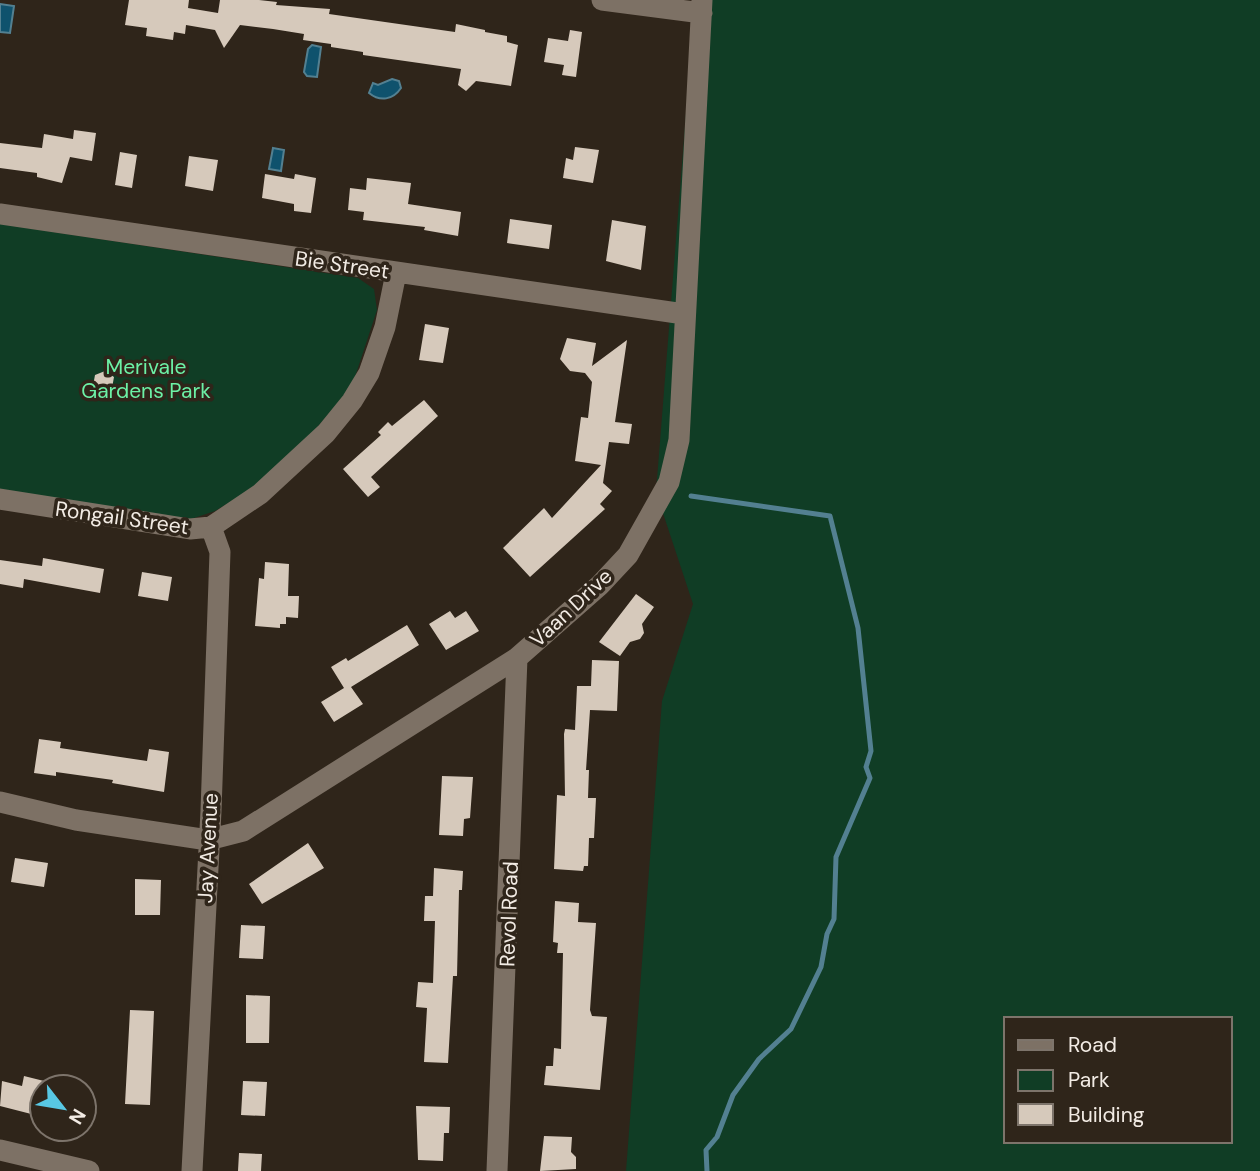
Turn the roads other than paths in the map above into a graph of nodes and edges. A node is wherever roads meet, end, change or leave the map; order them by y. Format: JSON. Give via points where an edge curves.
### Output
{"nodes":[{"id":1,"x":602,"y":0,"type":"edge"},
{"id":2,"x":702,"y":7,"type":"edge"},
{"id":3,"x":0,"y":214,"type":"edge"},
{"id":4,"x":396,"y":273,"type":"junction"},
{"id":5,"x":684,"y":314,"type":"junction"},
{"id":6,"x":0,"y":499,"type":"edge"},
{"id":7,"x":211,"y":527,"type":"junction"},
{"id":8,"x":517,"y":658,"type":"junction"},
{"id":9,"x":0,"y":802,"type":"edge"},
{"id":10,"x":208,"y":841,"type":"junction"},
{"id":11,"x":0,"y":1150,"type":"edge"},
{"id":12,"x":89,"y":1171,"type":"edge"},
{"id":13,"x":192,"y":1171,"type":"edge"},
{"id":14,"x":497,"y":1171,"type":"edge"}],
"edges":[{"from":1,"to":2,"type":"street"},
{"from":2,"to":5,"type":"street","name":"Vaan Drive"},
{"from":3,"to":4,"type":"street","name":"Bie Street"},
{"from":4,"to":5,"type":"street","name":"Bie Street"},
{"from":4,"to":7,"type":"street","name":"Rongail Street","via":[[385,327],[369,373],[352,401],[326,433],[260,494]]},
{"from":5,"to":8,"type":"street","name":"Vaan Drive","via":[[679,440],[669,482],[628,555]]},
{"from":6,"to":7,"type":"street","name":"Rongail Street","via":[[190,529]]},
{"from":7,"to":10,"type":"street","name":"Jay Avenue","via":[[220,552]]},
{"from":8,"to":10,"type":"street","name":"Vaan Drive","via":[[243,831]]},
{"from":8,"to":14,"type":"street","name":"Revol Road"},
{"from":9,"to":10,"type":"street","name":"Vaan Drive","via":[[76,820]]},
{"from":10,"to":13,"type":"street","name":"Jay Avenue"},
{"from":11,"to":12,"type":"street"}]}
